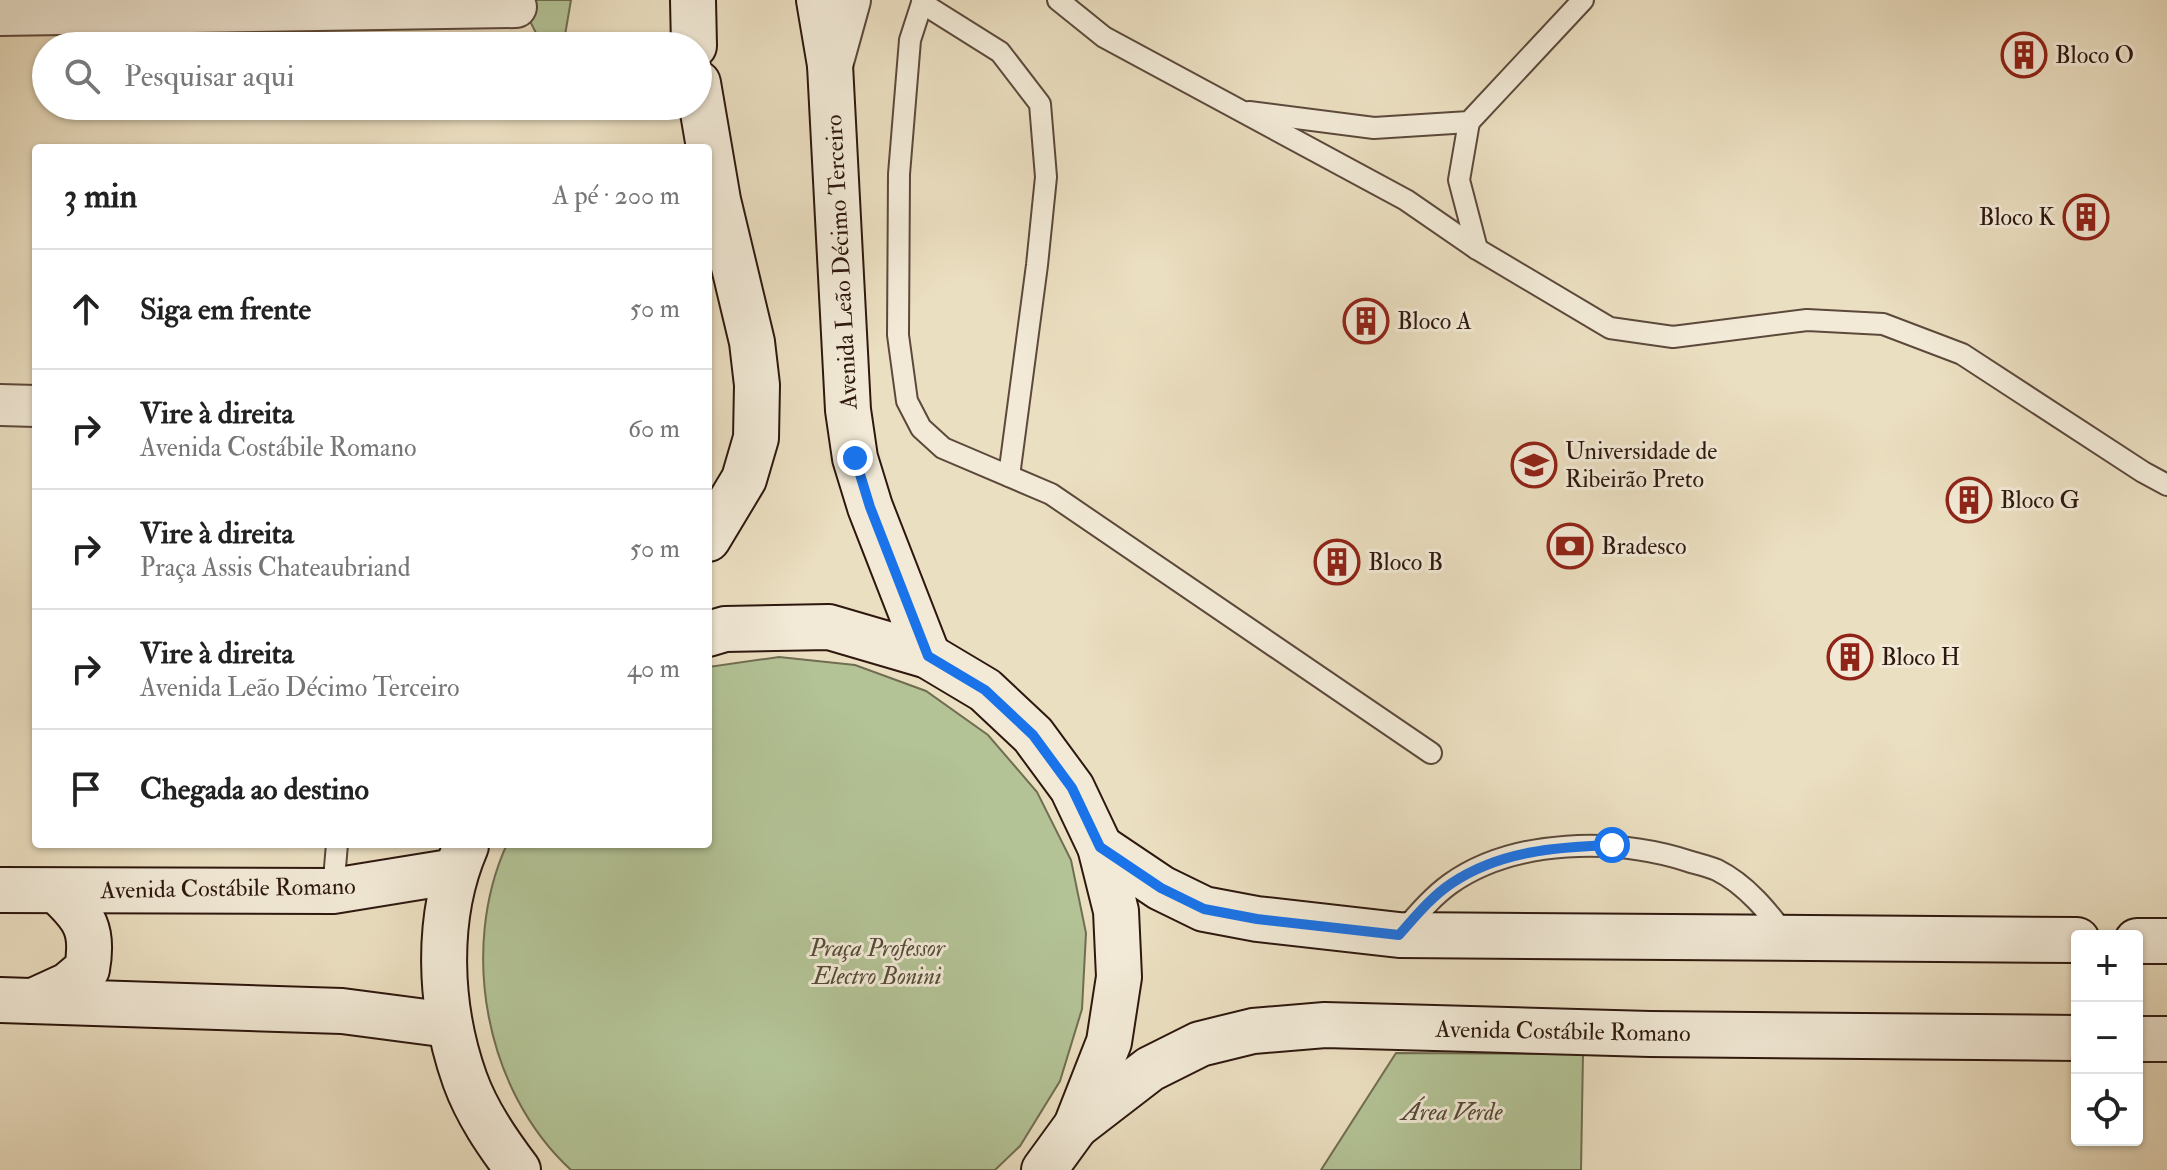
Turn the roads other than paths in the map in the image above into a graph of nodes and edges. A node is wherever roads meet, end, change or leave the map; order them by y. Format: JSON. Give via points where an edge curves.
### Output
{"nodes":[{"id":1,"x":693,"y":0,"type":"edge"},
{"id":2,"x":819,"y":0,"type":"edge"},
{"id":3,"x":848,"y":0,"type":"edge"},
{"id":4,"x":1058,"y":0,"type":"edge"},
{"id":5,"x":1583,"y":0,"type":"edge"},
{"id":6,"x":922,"y":2,"type":"edge"},
{"id":7,"x":516,"y":7,"type":"dead end"},
{"id":8,"x":0,"y":15,"type":"edge"},
{"id":9,"x":694,"y":32,"type":"edge"},
{"id":10,"x":830,"y":65,"type":"junction"},
{"id":11,"x":1237,"y":110,"type":"junction"},
{"id":12,"x":704,"y":120,"type":"edge"},
{"id":13,"x":1469,"y":122,"type":"junction"},
{"id":14,"x":708,"y":144,"type":"edge"},
{"id":15,"x":712,"y":165,"type":"edge"},
{"id":16,"x":1477,"y":249,"type":"junction"},
{"id":17,"x":0,"y":405,"type":"edge"},
{"id":18,"x":32,"y":406,"type":"edge"},
{"id":19,"x":1009,"y":476,"type":"junction"},
{"id":20,"x":2167,"y":485,"type":"edge"},
{"id":21,"x":712,"y":532,"type":"edge"},
{"id":22,"x":712,"y":633,"type":"edge"},
{"id":23,"x":928,"y":656,"type":"junction"},
{"id":24,"x":1431,"y":753,"type":"dead end"},
{"id":25,"x":1100,"y":847,"type":"junction"},
{"id":26,"x":337,"y":848,"type":"edge"},
{"id":27,"x":461,"y":857,"type":"edge"},
{"id":28,"x":0,"y":890,"type":"edge"},
{"id":29,"x":57,"y":891,"type":"junction"},
{"id":30,"x":333,"y":891,"type":"junction"},
{"id":31,"x":1399,"y":935,"type":"junction"},
{"id":32,"x":1788,"y":938,"type":"junction"},
{"id":33,"x":2071,"y":940,"type":"edge"},
{"id":34,"x":2143,"y":941,"type":"edge"},
{"id":35,"x":2167,"y":941,"type":"edge"},
{"id":36,"x":17,"y":1000,"type":"edge"},
{"id":37,"x":449,"y":1025,"type":"junction"},
{"id":38,"x":2071,"y":1038,"type":"edge"},
{"id":39,"x":2143,"y":1039,"type":"edge"},
{"id":40,"x":2167,"y":1039,"type":"edge"},
{"id":41,"x":1076,"y":1126,"type":"junction"},
{"id":42,"x":518,"y":1170,"type":"edge"},
{"id":43,"x":1044,"y":1170,"type":"edge"}],
"edges":[{"from":1,"to":9,"type":"main road"},
{"from":2,"to":10,"type":"main road","name":"Avenida Leão Décimo Terceiro"},
{"from":3,"to":10,"type":"main road"},
{"from":4,"to":11,"type":"lane","via":[[1104,37]]},
{"from":5,"to":13,"type":"lane"},
{"from":6,"to":19,"type":"lane","via":[[1000,52],[1040,104],[1046,177]]},
{"from":6,"to":19,"type":"lane","via":[[910,40],[899,174],[898,335],[907,401],[921,428],[943,448]]},
{"from":7,"to":8,"type":"street"},
{"from":10,"to":23,"type":"main road","name":"Avenida Leão Décimo Terceiro","via":[[855,458]]},
{"from":11,"to":13,"type":"lane","via":[[1374,128]]},
{"from":11,"to":16,"type":"lane","via":[[1406,200]]},
{"from":12,"to":14,"type":"main road"},
{"from":13,"to":16,"type":"lane","via":[[1459,180]]},
{"from":15,"to":21,"type":"main road","via":[[757,385],[756,438],[744,479]]},
{"from":16,"to":20,"type":"lane","via":[[1610,328],[1673,337],[1807,320],[1883,324],[1962,354]]},
{"from":17,"to":18,"type":"street"},
{"from":19,"to":24,"type":"lane","via":[[1051,494]]},
{"from":22,"to":23,"type":"main road","via":[[829,627]]},
{"from":23,"to":25,"type":"main road","via":[[985,690],[1033,735],[1072,788]]},
{"from":25,"to":31,"type":"main road","via":[[1204,909]]},
{"from":25,"to":41,"type":"main road","via":[[1116,911],[1119,977],[1109,1042]]},
{"from":26,"to":30,"type":"lane"},
{"from":27,"to":30,"type":"main road","name":"Avenida Costábile Romano"},
{"from":27,"to":37,"type":"main road","via":[[443,947]]},
{"from":28,"to":29,"type":"main road","name":"Avenida Costábile Romano"},
{"from":29,"to":30,"type":"main road","name":"Avenida Costábile Romano"},
{"from":29,"to":36,"type":"main road","via":[[79,911],[88,930],[87,969],[68,985]]},
{"from":31,"to":32,"type":"main road"},
{"from":31,"to":32,"type":"lane","via":[[1451,883],[1503,858],[1559,847],[1612,845],[1718,871],[1760,902]]},
{"from":32,"to":33,"type":"main road"},
{"from":34,"to":35,"type":"main road"},
{"from":36,"to":37,"type":"main road","via":[[342,1011]]},
{"from":37,"to":42,"type":"main road","via":[[465,1082]]},
{"from":38,"to":41,"type":"main road","name":"Avenida Costábile Romano","via":[[1325,1025],[1253,1031],[1200,1044],[1150,1069]]},
{"from":39,"to":40,"type":"main road"},
{"from":41,"to":43,"type":"main road"}]}
